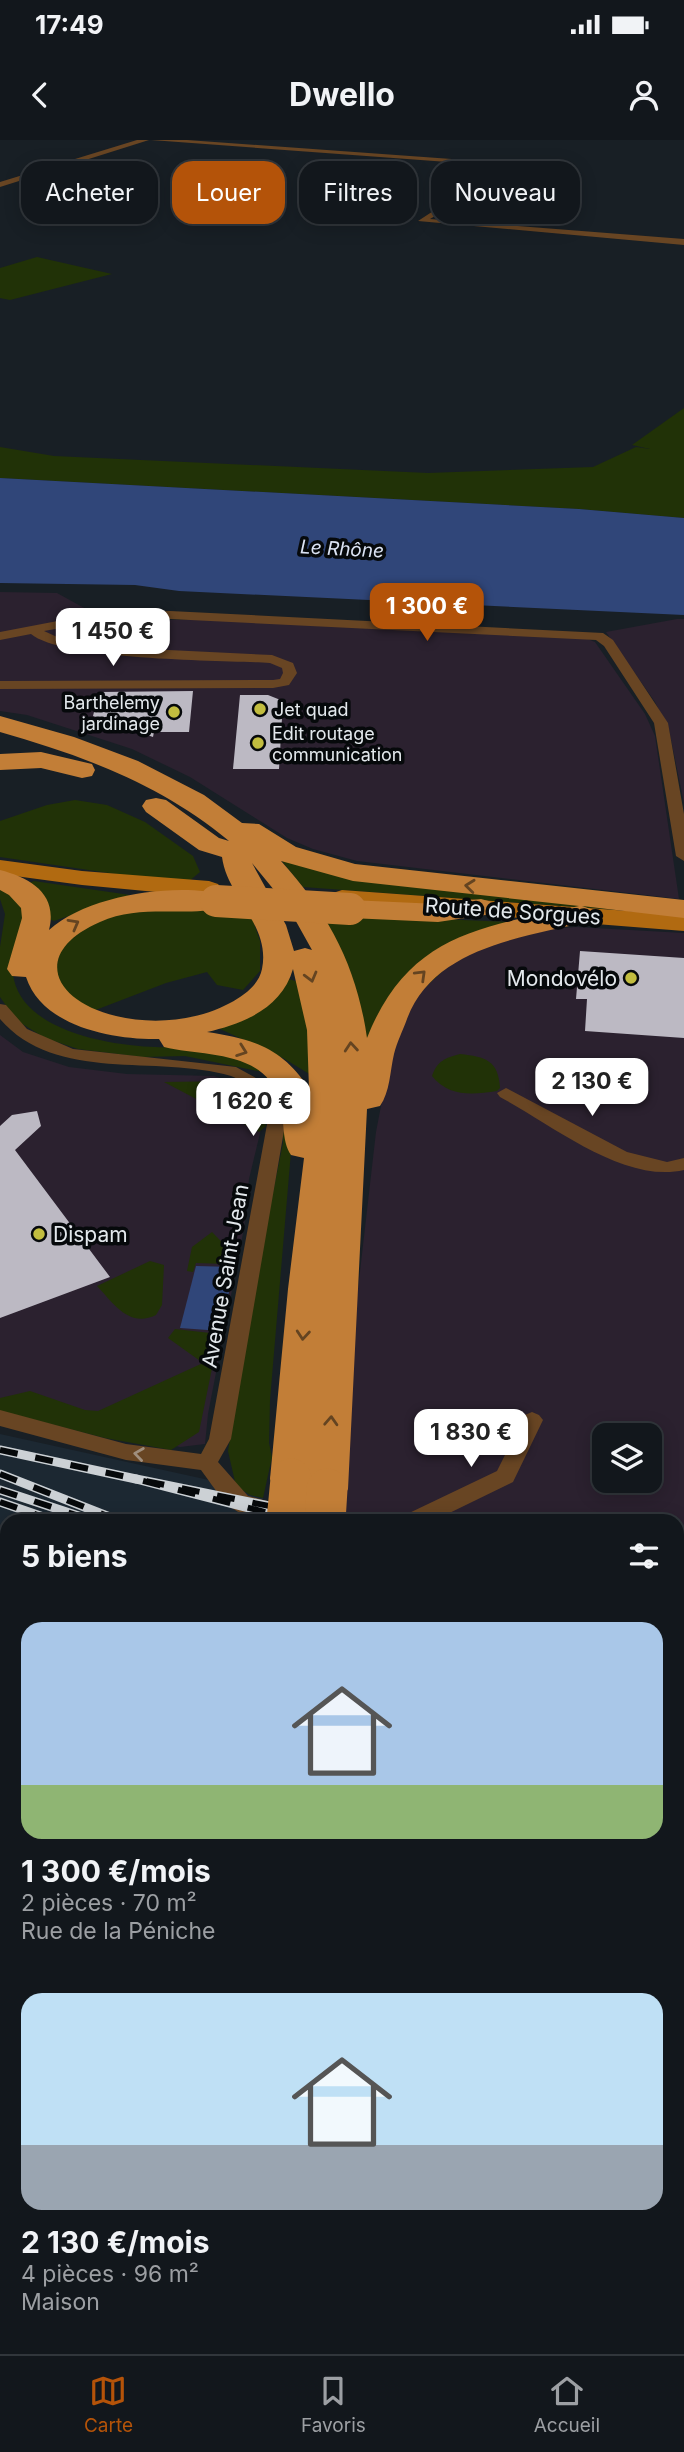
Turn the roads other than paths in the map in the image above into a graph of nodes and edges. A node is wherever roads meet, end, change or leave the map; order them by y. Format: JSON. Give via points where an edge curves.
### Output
{"nodes":[{"id":1,"x":145,"y":140,"type":"edge"},
{"id":2,"x":155,"y":140,"type":"edge"},
{"id":3,"x":0,"y":186,"type":"edge"},
{"id":4,"x":684,"y":242,"type":"edge"},
{"id":5,"x":34,"y":630,"type":"junction"},
{"id":6,"x":0,"y":636,"type":"edge"},
{"id":7,"x":0,"y":685,"type":"edge"},
{"id":8,"x":0,"y":724,"type":"edge"},
{"id":9,"x":0,"y":737,"type":"edge"},
{"id":10,"x":0,"y":762,"type":"edge"},
{"id":11,"x":122,"y":765,"type":"junction"},
{"id":12,"x":233,"y":854,"type":"junction"},
{"id":13,"x":684,"y":856,"type":"edge"},
{"id":14,"x":4,"y":870,"type":"edge"},
{"id":15,"x":212,"y":895,"type":"junction"},
{"id":16,"x":481,"y":908,"type":"joint"},
{"id":17,"x":684,"y":909,"type":"edge"},
{"id":18,"x":580,"y":915,"type":"junction"},
{"id":19,"x":684,"y":923,"type":"edge"},
{"id":20,"x":0,"y":1009,"type":"edge"},
{"id":21,"x":506,"y":1093,"type":"dead end"},
{"id":22,"x":684,"y":1164,"type":"edge"},
{"id":23,"x":346,"y":1217,"type":"junction"},
{"id":24,"x":309,"y":1267,"type":"junction"},
{"id":25,"x":0,"y":1418,"type":"edge"},
{"id":26,"x":531,"y":1420,"type":"dead end"},
{"id":27,"x":206,"y":1464,"type":"junction"},
{"id":28,"x":315,"y":1502,"type":"edge"},
{"id":29,"x":297,"y":1514,"type":"edge"},
{"id":30,"x":427,"y":1514,"type":"edge"}],
"edges":[{"from":1,"to":3,"type":"street"},
{"from":2,"to":4,"type":"street","via":[[502,163],[507,165],[504,170],[422,221]]},
{"from":5,"to":6,"type":"street"},
{"from":5,"to":7,"type":"street","via":[[65,645],[272,659],[288,666],[290,673],[285,682],[273,684]]},
{"from":5,"to":13,"type":"street","via":[[89,619],[170,615],[599,636],[609,643],[661,723]]},
{"from":8,"to":11,"type":"highway"},
{"from":9,"to":12,"type":"highway","via":[[109,773],[161,800]]},
{"from":10,"to":12,"type":"highway","via":[[41,760],[83,771],[172,816],[209,844]]},
{"from":17,"to":11,"type":"highway","one_way":true,"via":[[325,866],[286,853],[171,779]]},
{"from":23,"to":11,"type":"highway","one_way":true,"via":[[352,1052],[331,958],[292,893],[238,833],[175,789]]},
{"from":12,"to":15,"type":"highway","one_way":true,"via":[[241,876],[276,930],[278,970],[274,981],[251,1004],[216,1021],[187,1027],[124,1027],[73,1011],[49,992],[42,979],[42,963],[48,948],[77,922],[143,902]]},
{"from":12,"to":24,"type":"highway","one_way":true,"via":[[296,937],[318,1005],[325,1052],[323,1121]]},
{"from":14,"to":15,"type":"main road"},
{"from":14,"to":24,"type":"highway","one_way":true,"via":[[36,906],[38,921],[23,975],[37,1002],[70,1024],[106,1035],[196,1040],[240,1049],[280,1070],[292,1084],[302,1118]]},
{"from":15,"to":16,"type":"highway","bridge":true,"via":[[438,914]]},
{"from":16,"to":18,"type":"main road","name":"Route de Sorgues"},
{"from":18,"to":19,"type":"main road","name":"Route de Sorgues"},
{"from":23,"to":18,"type":"highway","one_way":true,"via":[[375,1058],[395,1009],[417,977],[461,946]]},
{"from":20,"to":27,"type":"street","name":"Avenue Saint-Jean","via":[[22,1033],[70,1054],[236,1072],[267,1089],[277,1119],[220,1439]]},
{"from":21,"to":22,"type":"street","via":[[625,1160],[677,1169]]},
{"from":28,"to":23,"type":"highway","one_way":true},
{"from":24,"to":28,"type":"highway","one_way":true},
{"from":27,"to":25,"type":"street","one_way":true,"via":[[125,1452]]},
{"from":26,"to":30,"type":"street","via":[[505,1476]]},
{"from":27,"to":28,"type":"street","via":[[240,1502],[252,1507]]},
{"from":28,"to":29,"type":"highway","bridge":true}]}
